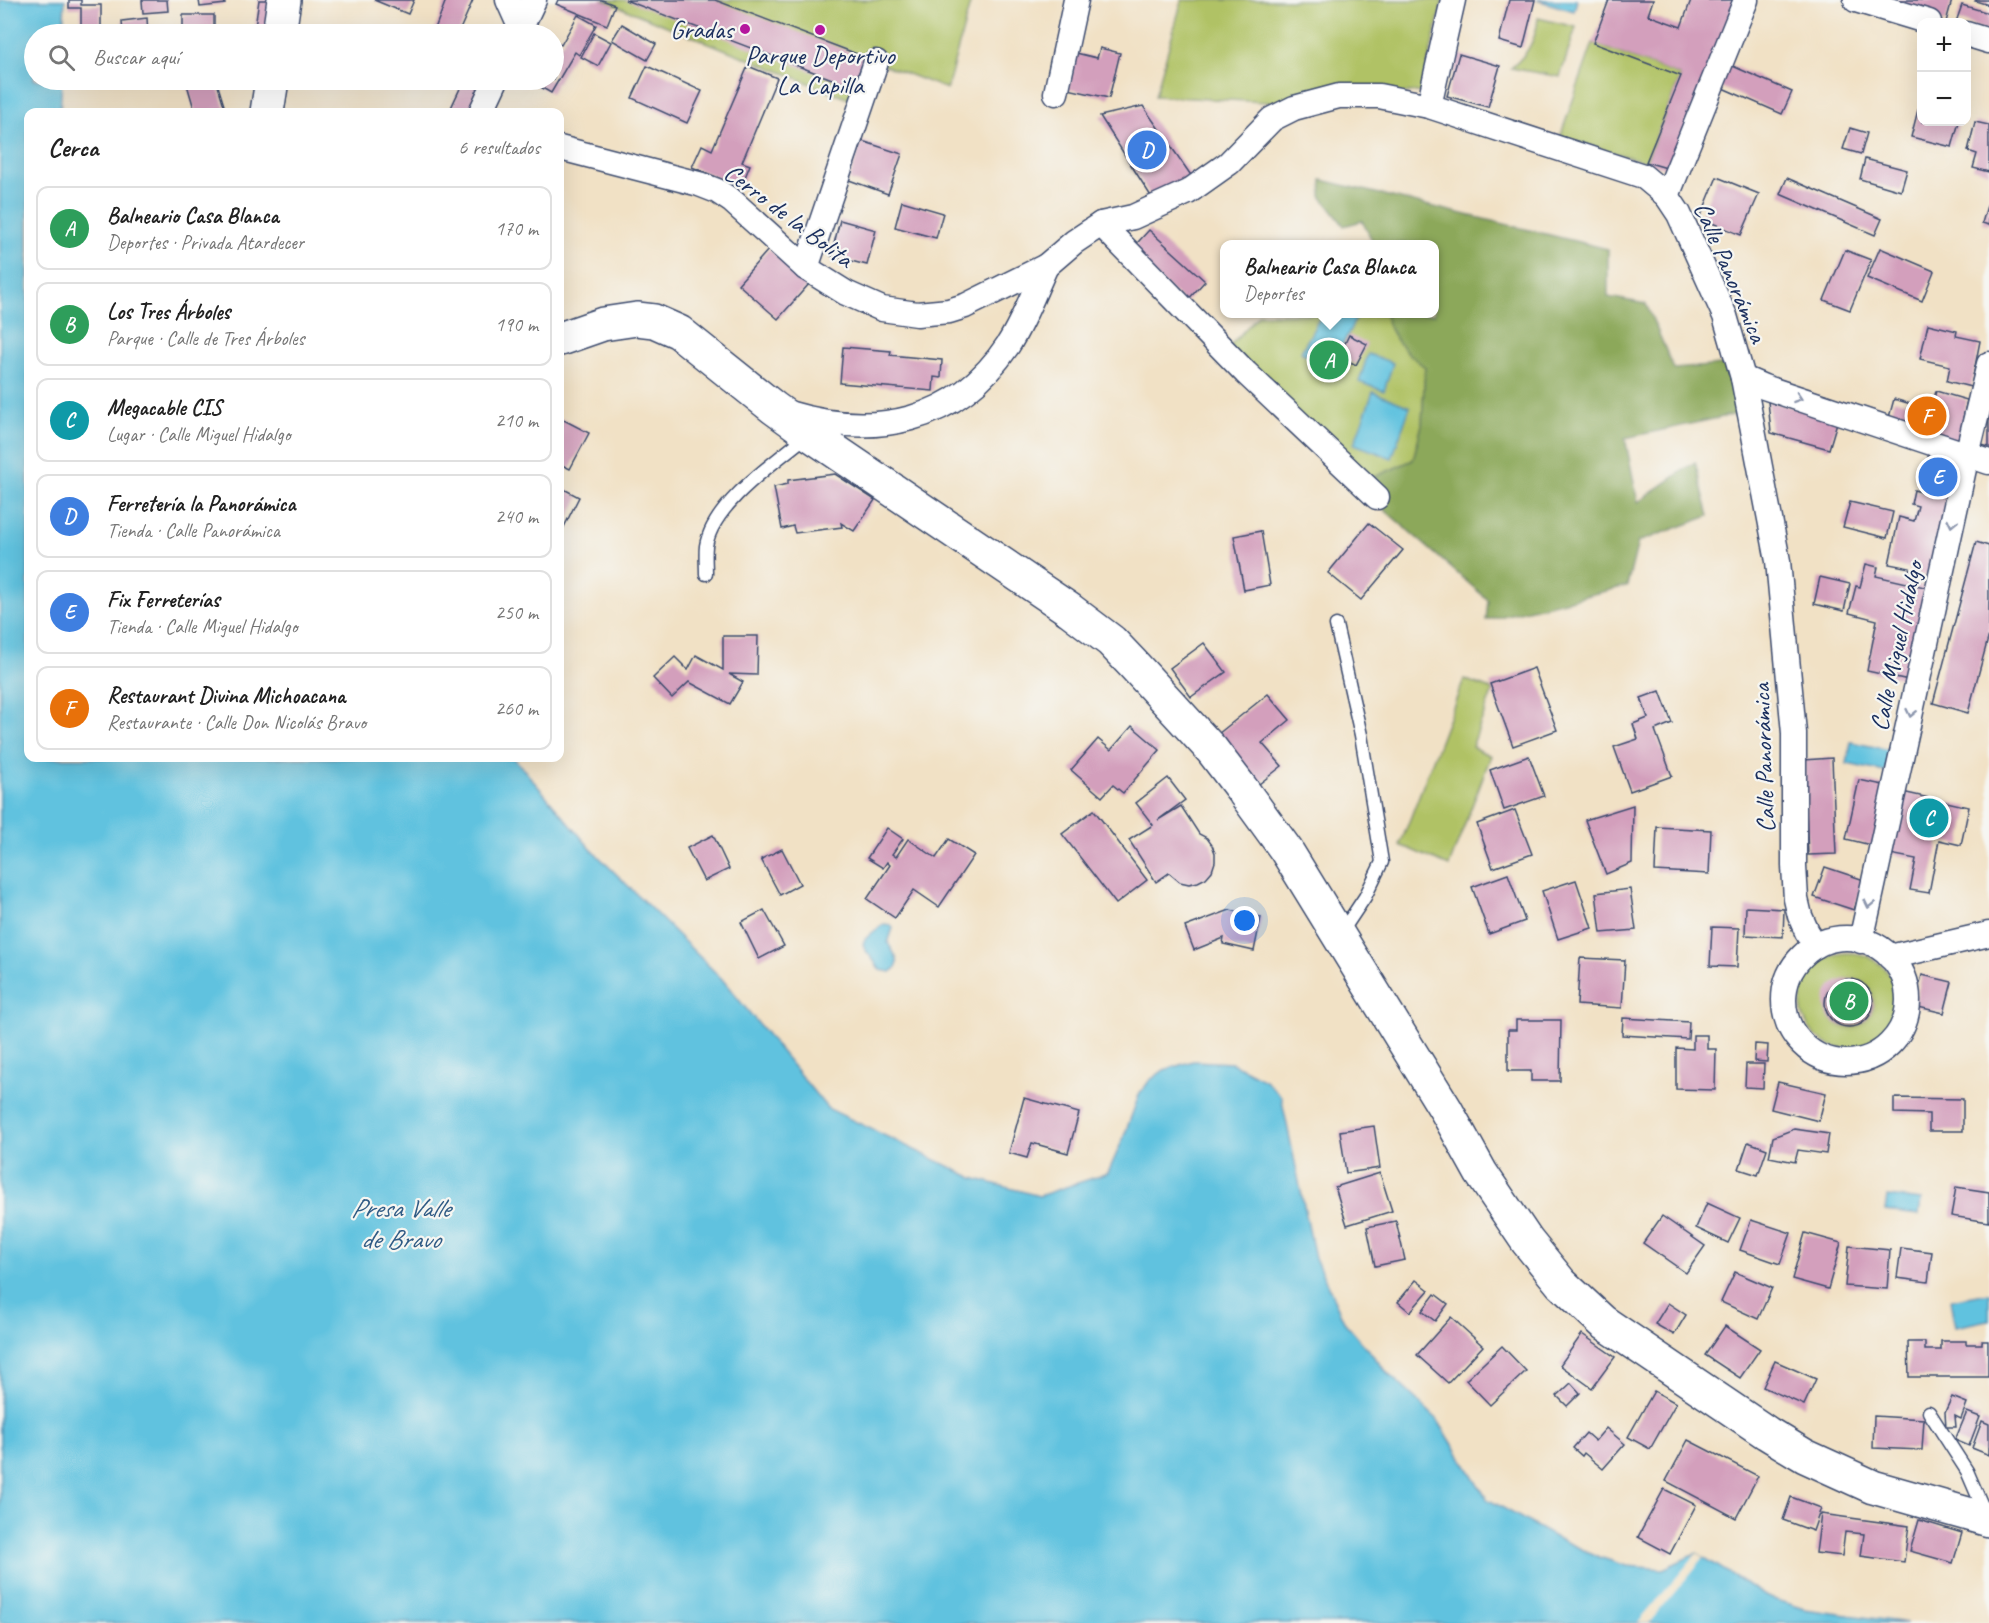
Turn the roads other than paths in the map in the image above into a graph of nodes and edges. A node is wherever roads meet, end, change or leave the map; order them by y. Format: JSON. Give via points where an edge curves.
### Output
{"nodes":[{"id":1,"x":284,"y":0,"type":"edge"},
{"id":2,"x":508,"y":0,"type":"edge"},
{"id":3,"x":534,"y":0,"type":"edge"},
{"id":4,"x":1076,"y":0,"type":"edge"},
{"id":5,"x":1453,"y":0,"type":"edge"},
{"id":6,"x":1746,"y":0,"type":"edge"},
{"id":7,"x":1856,"y":0,"type":"edge"},
{"id":8,"x":1917,"y":18,"type":"edge"},
{"id":9,"x":280,"y":24,"type":"edge"},
{"id":10,"x":516,"y":24,"type":"edge"},
{"id":11,"x":523,"y":24,"type":"edge"},
{"id":12,"x":1971,"y":36,"type":"edge"},
{"id":13,"x":1989,"y":41,"type":"edge"},
{"id":14,"x":876,"y":62,"type":"dead end"},
{"id":15,"x":270,"y":90,"type":"edge"},
{"id":16,"x":491,"y":90,"type":"edge"},
{"id":17,"x":1056,"y":93,"type":"dead end"},
{"id":18,"x":1429,"y":106,"type":"junction"},
{"id":19,"x":268,"y":108,"type":"edge"},
{"id":20,"x":483,"y":108,"type":"edge"},
{"id":21,"x":564,"y":149,"type":"edge"},
{"id":22,"x":1667,"y":196,"type":"junction"},
{"id":23,"x":1101,"y":224,"type":"junction"},
{"id":24,"x":1046,"y":266,"type":"junction"},
{"id":25,"x":806,"y":268,"type":"junction"},
{"id":26,"x":564,"y":338,"type":"edge"},
{"id":27,"x":1989,"y":364,"type":"edge"},
{"id":28,"x":1743,"y":378,"type":"junction"},
{"id":29,"x":774,"y":408,"type":"junction"},
{"id":30,"x":810,"y":434,"type":"junction"},
{"id":31,"x":1978,"y":459,"type":"edge"},
{"id":32,"x":1377,"y":497,"type":"dead end"},
{"id":33,"x":706,"y":574,"type":"dead end"},
{"id":34,"x":1336,"y":625,"type":"dead end"},
{"id":35,"x":1989,"y":934,"type":"edge"},
{"id":36,"x":1338,"y":936,"type":"junction"},
{"id":37,"x":1861,"y":941,"type":"junction"},
{"id":38,"x":1816,"y":946,"type":"junction"},
{"id":39,"x":1890,"y":957,"type":"junction"},
{"id":40,"x":1929,"y":1412,"type":"dead end"},
{"id":41,"x":1989,"y":1519,"type":"edge"}],
"edges":[{"from":1,"to":9,"type":"main road"},
{"from":2,"to":10,"type":"street"},
{"from":3,"to":11,"type":"street"},
{"from":4,"to":17,"type":"street"},
{"from":5,"to":18,"type":"street"},
{"from":6,"to":22,"type":"street"},
{"from":7,"to":8,"type":"street"},
{"from":12,"to":13,"type":"street"},
{"from":14,"to":25,"type":"street"},
{"from":15,"to":19,"type":"main road"},
{"from":16,"to":20,"type":"street"},
{"from":18,"to":22,"type":"street","name":"Calle Panorámica","via":[[1643,176]]},
{"from":18,"to":23,"type":"street","name":"Calle Panorámica","via":[[1359,95],[1294,108],[1272,119],[1229,163],[1188,192],[1133,217]]},
{"from":21,"to":25,"type":"street","name":"Cerro de la Bolita","via":[[717,191]]},
{"from":22,"to":28,"type":"street","name":"Calle Panorámica","via":[[1725,316]]},
{"from":23,"to":24,"type":"street","name":"Calle Panorámica"},
{"from":23,"to":32,"type":"street","via":[[1246,373]]},
{"from":24,"to":25,"type":"street","name":"Cerro de la Bolita","via":[[965,306],[917,314],[864,302]]},
{"from":24,"to":29,"type":"street","via":[[1021,323],[998,357],[976,381],[937,408],[894,423],[849,425]]},
{"from":26,"to":29,"type":"main road","via":[[620,320],[660,323],[691,339]]},
{"from":27,"to":31,"type":"street","name":"Calle Miguel Hidalgo"},
{"from":28,"to":31,"type":"street","one_way":true},
{"from":28,"to":38,"type":"street","name":"Calle Panorámica","via":[[1778,561],[1794,733],[1797,899]]},
{"from":29,"to":30,"type":"main road"},
{"from":30,"to":33,"type":"lane","via":[[737,493],[714,525],[706,545]]},
{"from":30,"to":36,"type":"main road","via":[[1110,641],[1212,750],[1286,850]]},
{"from":31,"to":37,"type":"street","name":"Calle Miguel Hidalgo","one_way":true},
{"from":34,"to":36,"type":"lane","via":[[1382,862],[1365,897]]},
{"from":35,"to":39,"type":"street"},
{"from":36,"to":41,"type":"main road","via":[[1481,1173],[1562,1283],[1603,1322],[1805,1456],[1873,1487]]},
{"from":37,"to":38,"type":"street","via":[[1838,939]]},
{"from":37,"to":39,"type":"street"},
{"from":38,"to":39,"type":"street","via":[[1791,970],[1785,987],[1785,1013],[1795,1037],[1808,1050],[1840,1062],[1875,1055],[1900,1031],[1908,1006],[1907,992]]},
{"from":40,"to":41,"type":"lane","via":[[1967,1471]]}]}
